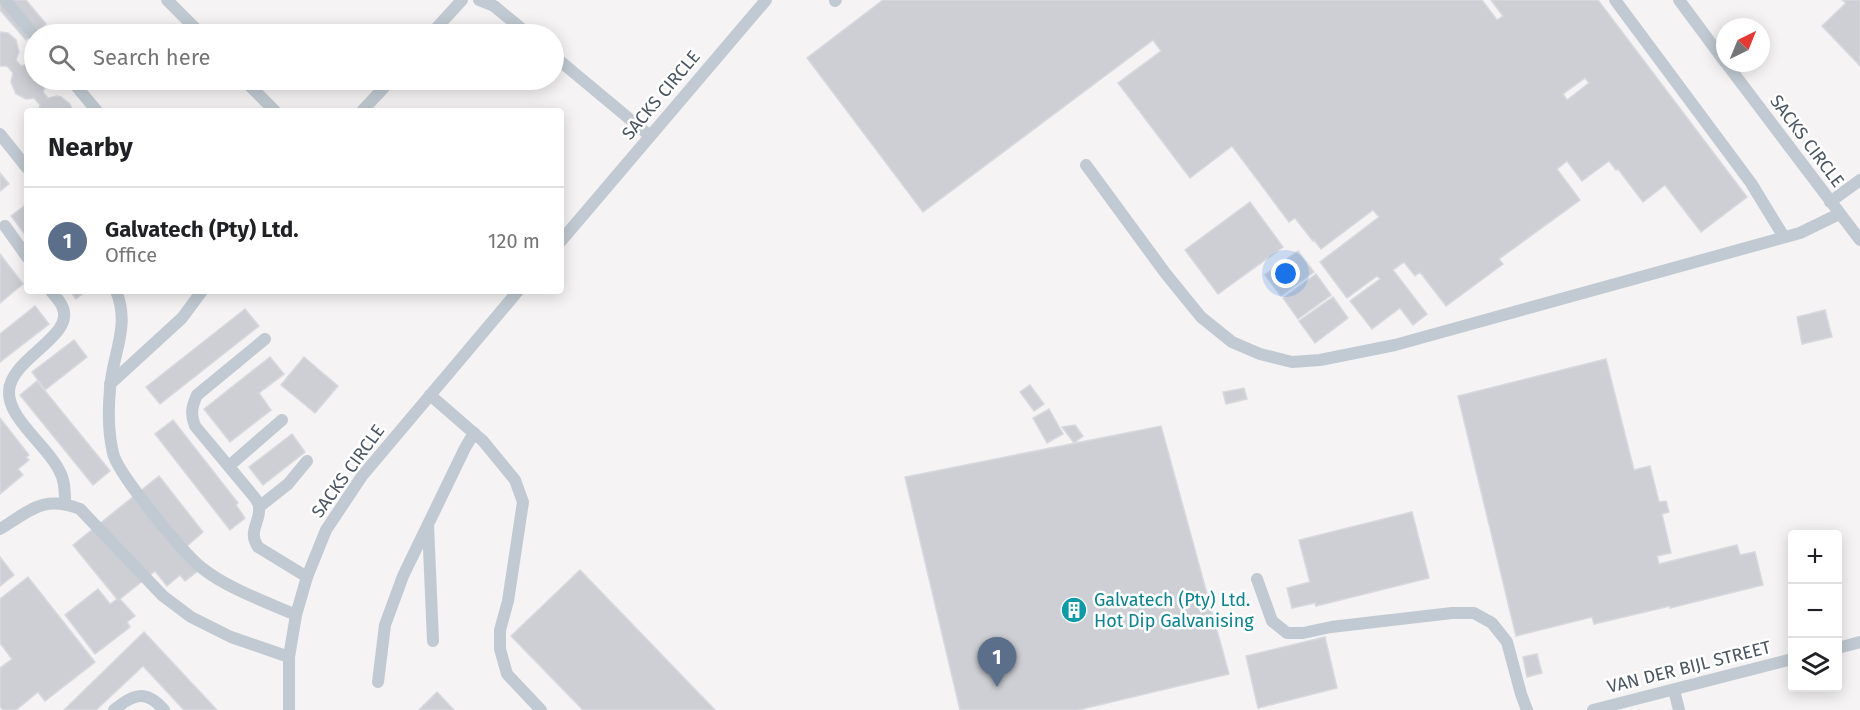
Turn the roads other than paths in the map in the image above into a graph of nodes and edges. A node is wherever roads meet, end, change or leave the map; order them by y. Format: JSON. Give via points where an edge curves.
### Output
{"nodes":[{"id":1,"x":5,"y":0,"type":"edge"},
{"id":2,"x":167,"y":0,"type":"edge"},
{"id":3,"x":462,"y":0,"type":"edge"},
{"id":4,"x":479,"y":0,"type":"edge"},
{"id":5,"x":766,"y":0,"type":"edge"},
{"id":6,"x":1615,"y":0,"type":"edge"},
{"id":7,"x":1679,"y":0,"type":"edge"},
{"id":8,"x":25,"y":24,"type":"edge"},
{"id":9,"x":191,"y":24,"type":"edge"},
{"id":10,"x":440,"y":24,"type":"edge"},
{"id":11,"x":516,"y":24,"type":"edge"},
{"id":12,"x":1716,"y":50,"type":"edge"},
{"id":13,"x":564,"y":64,"type":"edge"},
{"id":14,"x":1732,"y":72,"type":"edge"},
{"id":15,"x":79,"y":90,"type":"edge"},
{"id":16,"x":254,"y":90,"type":"edge"},
{"id":17,"x":382,"y":90,"type":"edge"},
{"id":18,"x":94,"y":108,"type":"edge"},
{"id":19,"x":272,"y":108,"type":"edge"},
{"id":20,"x":365,"y":108,"type":"edge"},
{"id":21,"x":0,"y":134,"type":"edge"},
{"id":22,"x":650,"y":136,"type":"junction"},
{"id":23,"x":24,"y":164,"type":"edge"},
{"id":24,"x":1086,"y":165,"type":"dead end"},
{"id":25,"x":1860,"y":180,"type":"edge"},
{"id":26,"x":1830,"y":202,"type":"junction"},
{"id":27,"x":1839,"y":214,"type":"junction"},
{"id":28,"x":5,"y":226,"type":"dead end"},
{"id":29,"x":564,"y":237,"type":"edge"},
{"id":30,"x":1784,"y":237,"type":"junction"},
{"id":31,"x":1860,"y":240,"type":"edge"},
{"id":32,"x":24,"y":253,"type":"edge"},
{"id":33,"x":53,"y":294,"type":"edge"},
{"id":34,"x":117,"y":294,"type":"edge"},
{"id":35,"x":200,"y":294,"type":"edge"},
{"id":36,"x":515,"y":294,"type":"edge"},
{"id":37,"x":265,"y":339,"type":"dead end"},
{"id":38,"x":110,"y":384,"type":"junction"},
{"id":39,"x":430,"y":395,"type":"junction"},
{"id":40,"x":282,"y":420,"type":"dead end"},
{"id":41,"x":474,"y":433,"type":"junction"},
{"id":42,"x":307,"y":461,"type":"dead end"},
{"id":43,"x":229,"y":466,"type":"junction"},
{"id":44,"x":65,"y":503,"type":"junction"},
{"id":45,"x":259,"y":507,"type":"junction"},
{"id":46,"x":428,"y":524,"type":"junction"},
{"id":47,"x":0,"y":529,"type":"edge"},
{"id":48,"x":307,"y":577,"type":"junction"},
{"id":49,"x":1257,"y":579,"type":"dead end"},
{"id":50,"x":296,"y":615,"type":"junction"},
{"id":51,"x":433,"y":641,"type":"dead end"},
{"id":52,"x":1860,"y":642,"type":"edge"},
{"id":53,"x":1842,"y":647,"type":"edge"},
{"id":54,"x":289,"y":657,"type":"junction"},
{"id":55,"x":1788,"y":660,"type":"edge"},
{"id":56,"x":378,"y":682,"type":"dead end"},
{"id":57,"x":1674,"y":690,"type":"junction"},
{"id":58,"x":114,"y":710,"type":"edge"},
{"id":59,"x":164,"y":710,"type":"edge"},
{"id":60,"x":289,"y":710,"type":"edge"},
{"id":61,"x":541,"y":710,"type":"edge"},
{"id":62,"x":1527,"y":710,"type":"edge"},
{"id":63,"x":1593,"y":710,"type":"edge"},
{"id":64,"x":1679,"y":710,"type":"edge"}],
"edges":[{"from":1,"to":8,"type":"lane"},
{"from":2,"to":9,"type":"lane"},
{"from":3,"to":10,"type":"lane"},
{"from":4,"to":11,"type":"lane","via":[[494,6]]},
{"from":5,"to":22,"type":"lane","name":"SACKS CIRCLE"},
{"from":6,"to":30,"type":"lane","via":[[1751,183]]},
{"from":7,"to":12,"type":"lane","name":"SACKS CIRCLE"},
{"from":13,"to":22,"type":"lane"},
{"from":14,"to":26,"type":"lane","name":"SACKS CIRCLE"},
{"from":15,"to":18,"type":"lane"},
{"from":16,"to":19,"type":"lane"},
{"from":17,"to":20,"type":"lane"},
{"from":21,"to":23,"type":"lane"},
{"from":22,"to":29,"type":"lane","name":"SACKS CIRCLE"},
{"from":24,"to":30,"type":"lane","via":[[1201,317],[1232,342],[1292,362],[1395,345]]},
{"from":25,"to":26,"type":"lane"},
{"from":26,"to":27,"type":"lane","name":"SACKS CIRCLE"},
{"from":27,"to":30,"type":"lane"},
{"from":27,"to":31,"type":"lane","name":"SACKS CIRCLE"},
{"from":28,"to":32,"type":"lane"},
{"from":33,"to":44,"type":"lane","via":[[63,307],[63,326],[12,377],[9,401],[56,466],[63,479]]},
{"from":34,"to":38,"type":"lane","via":[[122,330]]},
{"from":35,"to":38,"type":"lane","via":[[182,318]]},
{"from":36,"to":39,"type":"lane","name":"SACKS CIRCLE"},
{"from":37,"to":43,"type":"lane","via":[[197,395],[192,406],[195,426]]},
{"from":38,"to":50,"type":"lane","via":[[108,415],[113,456],[137,493],[202,568]]},
{"from":39,"to":41,"type":"lane"},
{"from":39,"to":48,"type":"lane","name":"SACKS CIRCLE","via":[[346,497],[326,530]]},
{"from":40,"to":43,"type":"lane"},
{"from":41,"to":46,"type":"lane"},
{"from":41,"to":61,"type":"lane","via":[[515,480],[523,502],[500,649],[507,674]]},
{"from":42,"to":45,"type":"lane","via":[[288,484]]},
{"from":43,"to":45,"type":"lane"},
{"from":44,"to":47,"type":"lane","via":[[48,502]]},
{"from":44,"to":54,"type":"lane","via":[[80,509],[163,596],[191,616],[231,637]]},
{"from":45,"to":48,"type":"lane","via":[[254,542]]},
{"from":46,"to":51,"type":"lane"},
{"from":46,"to":56,"type":"lane","via":[[385,625]]},
{"from":48,"to":50,"type":"lane","name":"SACKS CIRCLE"},
{"from":49,"to":62,"type":"lane","via":[[1272,621],[1287,633],[1474,613],[1492,623],[1507,642]]},
{"from":50,"to":54,"type":"lane","name":"SACKS CIRCLE"},
{"from":52,"to":53,"type":"lane"},
{"from":54,"to":60,"type":"lane","name":"SACKS CIRCLE"},
{"from":55,"to":57,"type":"lane","name":"VAN DER BIJL STREET"},
{"from":57,"to":63,"type":"lane","name":"VAN DER BIJL STREET"},
{"from":57,"to":64,"type":"lane"},
{"from":58,"to":59,"type":"lane","via":[[137,695],[158,703]]}]}
